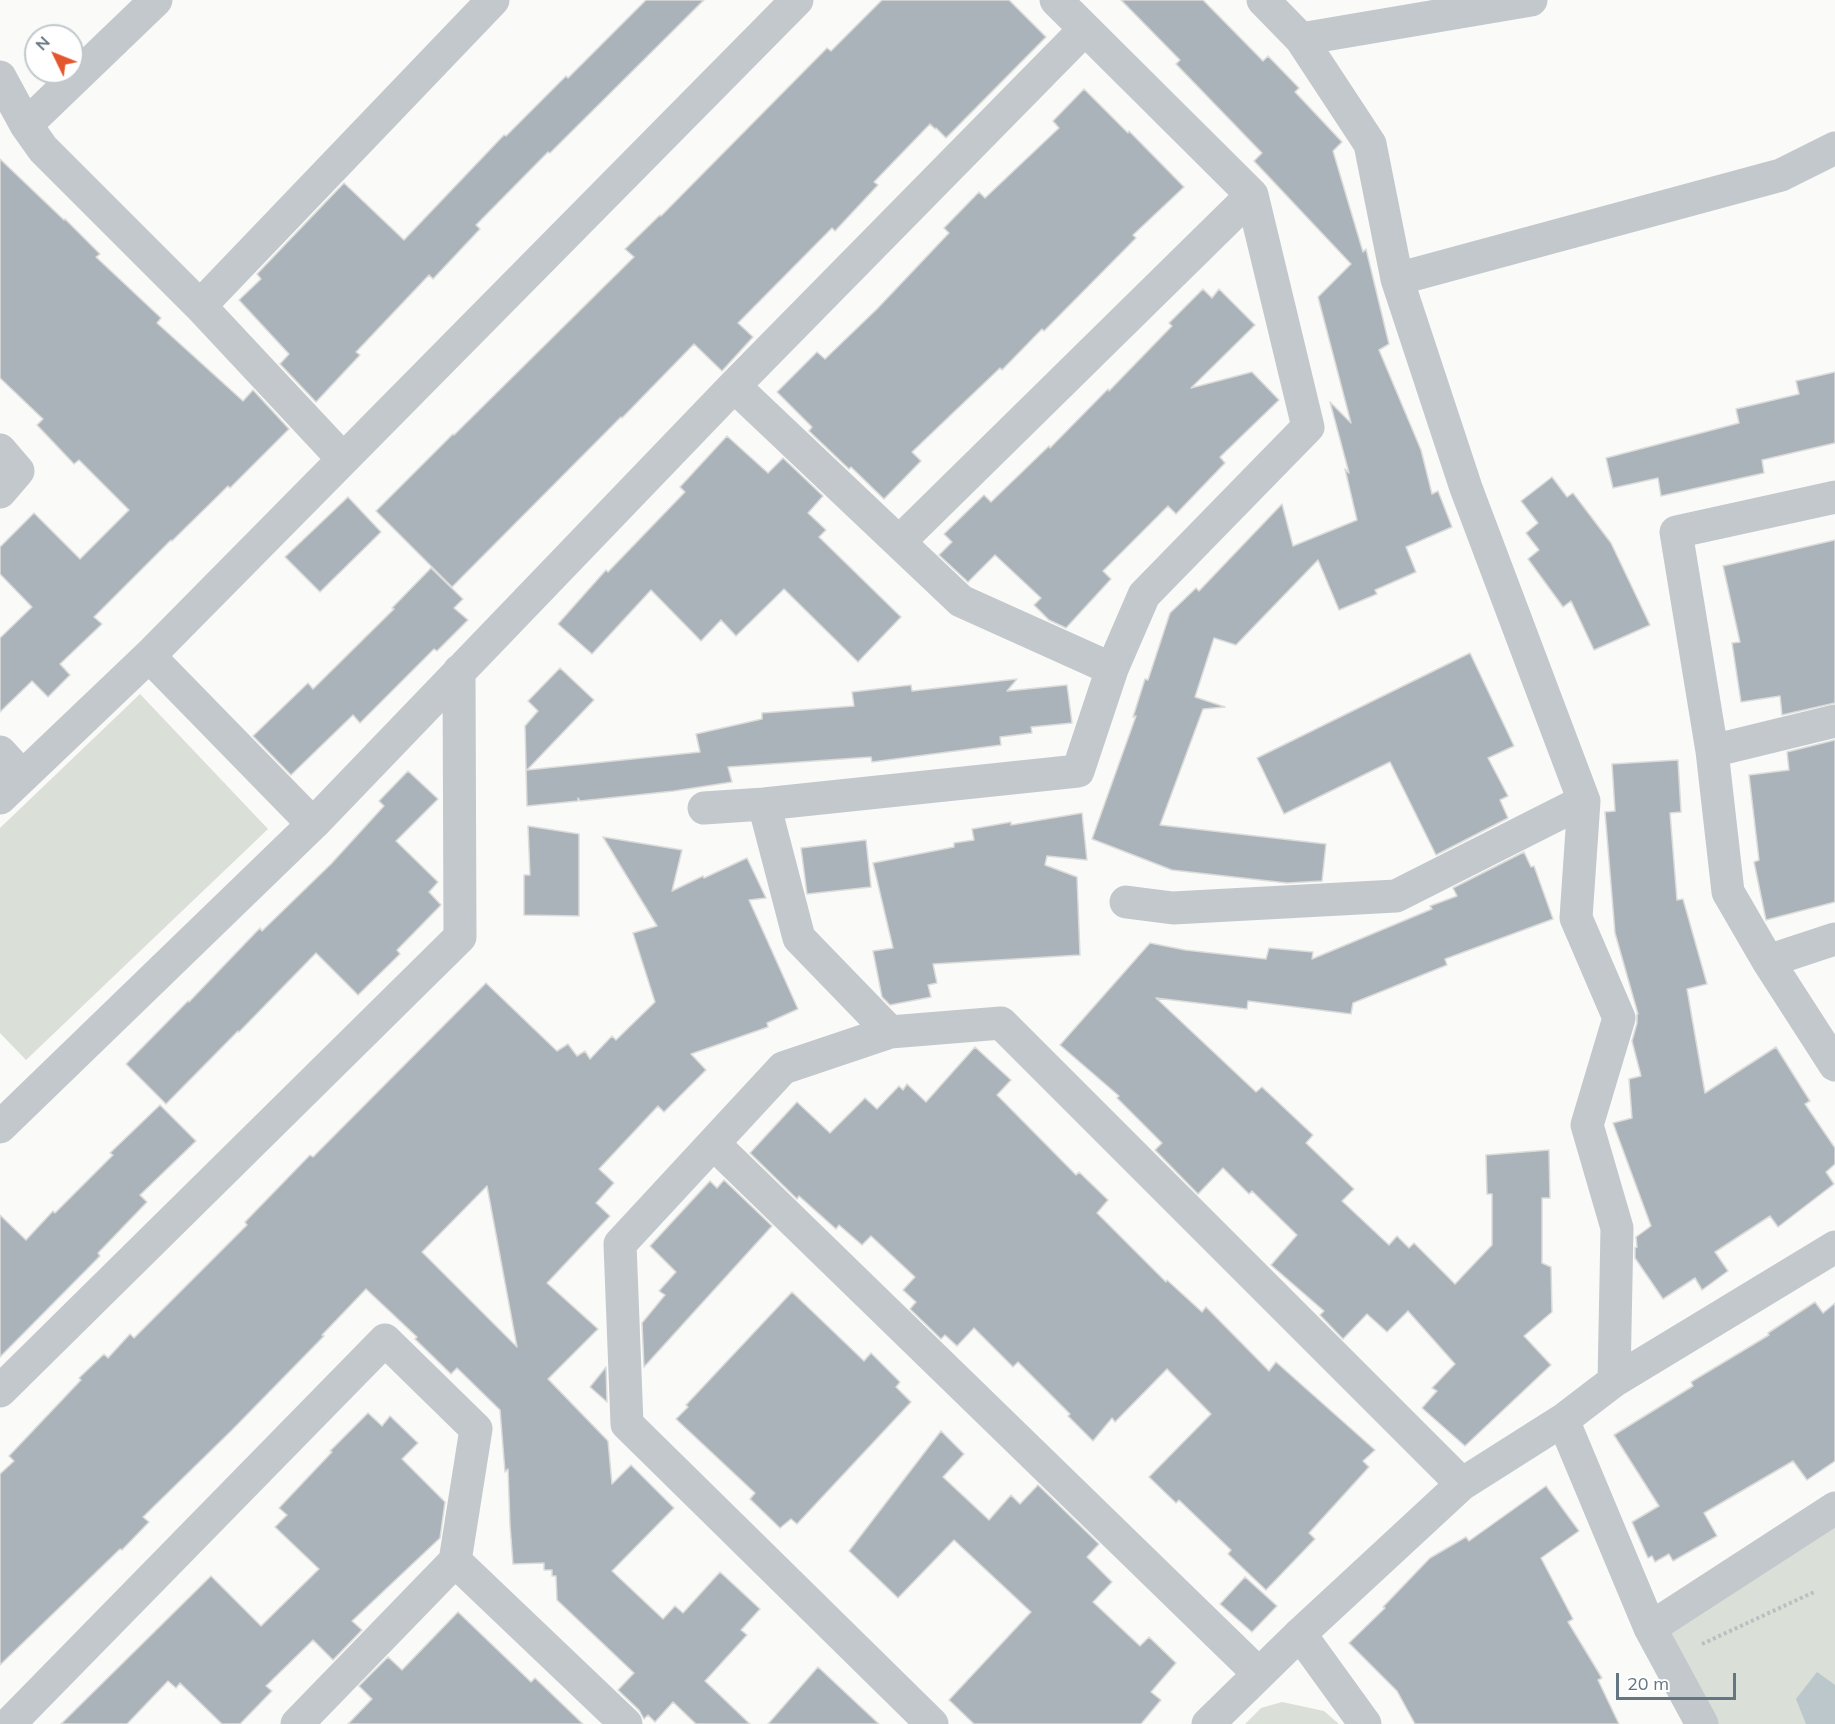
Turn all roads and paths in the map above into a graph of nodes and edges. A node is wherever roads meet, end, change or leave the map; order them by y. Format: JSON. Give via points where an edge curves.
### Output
{"nodes":[{"id":1,"x":156,"y":0,"type":"edge"},
{"id":2,"x":493,"y":0,"type":"edge"},
{"id":3,"x":797,"y":0,"type":"edge"},
{"id":4,"x":1056,"y":0,"type":"edge"},
{"id":5,"x":1263,"y":0,"type":"edge"},
{"id":6,"x":1531,"y":0,"type":"edge"},
{"id":7,"x":1085,"y":30,"type":"junction"},
{"id":8,"x":1301,"y":39,"type":"junction"},
{"id":9,"x":0,"y":78,"type":"edge"},
{"id":10,"x":26,"y":125,"type":"junction"},
{"id":11,"x":1835,"y":148,"type":"edge"},
{"id":12,"x":1252,"y":195,"type":"junction"},
{"id":13,"x":1397,"y":279,"type":"junction"},
{"id":14,"x":200,"y":306,"type":"junction"},
{"id":15,"x":734,"y":386,"type":"junction"},
{"id":16,"x":0,"y":450,"type":"edge"},
{"id":17,"x":344,"y":459,"type":"junction"},
{"id":18,"x":0,"y":492,"type":"edge"},
{"id":19,"x":1835,"y":497,"type":"edge"},
{"id":20,"x":899,"y":542,"type":"junction"},
{"id":21,"x":149,"y":656,"type":"junction"},
{"id":22,"x":1112,"y":669,"type":"junction"},
{"id":23,"x":459,"y":671,"type":"junction"},
{"id":24,"x":1835,"y":721,"type":"edge"},
{"id":25,"x":1713,"y":751,"type":"junction"},
{"id":26,"x":0,"y":752,"type":"edge"},
{"id":27,"x":11,"y":787,"type":"edge"},
{"id":28,"x":1584,"y":801,"type":"junction"},
{"id":29,"x":764,"y":804,"type":"junction"},
{"id":30,"x":704,"y":808,"type":"dead end"},
{"id":31,"x":313,"y":824,"type":"junction"},
{"id":32,"x":1126,"y":902,"type":"dead end"},
{"id":33,"x":1835,"y":939,"type":"edge"},
{"id":34,"x":1768,"y":961,"type":"junction"},
{"id":35,"x":890,"y":1032,"type":"junction"},
{"id":36,"x":1835,"y":1065,"type":"edge"},
{"id":37,"x":0,"y":1127,"type":"edge"},
{"id":38,"x":714,"y":1144,"type":"junction"},
{"id":39,"x":1835,"y":1247,"type":"edge"},
{"id":40,"x":1614,"y":1381,"type":"junction"},
{"id":41,"x":0,"y":1391,"type":"edge"},
{"id":42,"x":1563,"y":1420,"type":"junction"},
{"id":43,"x":1462,"y":1484,"type":"junction"},
{"id":44,"x":1835,"y":1508,"type":"edge"},
{"id":45,"x":455,"y":1561,"type":"junction"},
{"id":46,"x":1814,"y":1592,"type":"dead end"},
{"id":47,"x":1650,"y":1628,"type":"junction"},
{"id":48,"x":1300,"y":1634,"type":"junction"},
{"id":49,"x":1700,"y":1645,"type":"dead end"},
{"id":50,"x":1258,"y":1673,"type":"junction"},
{"id":51,"x":9,"y":1718,"type":"edge"},
{"id":52,"x":297,"y":1724,"type":"edge"},
{"id":53,"x":626,"y":1724,"type":"edge"},
{"id":54,"x":932,"y":1724,"type":"edge"},
{"id":55,"x":1208,"y":1724,"type":"edge"},
{"id":56,"x":1365,"y":1724,"type":"edge"},
{"id":57,"x":1702,"y":1724,"type":"edge"}],
"edges":[{"from":1,"to":10,"type":"street"},
{"from":2,"to":14,"type":"street"},
{"from":3,"to":17,"type":"street"},
{"from":4,"to":7,"type":"street"},
{"from":5,"to":8,"type":"street"},
{"from":6,"to":8,"type":"street"},
{"from":7,"to":12,"type":"street"},
{"from":7,"to":15,"type":"street"},
{"from":8,"to":13,"type":"street","via":[[1370,144]]},
{"from":9,"to":10,"type":"street"},
{"from":10,"to":14,"type":"street","via":[[43,148]]},
{"from":11,"to":13,"type":"street","via":[[1781,175]]},
{"from":12,"to":20,"type":"street"},
{"from":12,"to":22,"type":"street","via":[[1308,427],[1144,595]]},
{"from":13,"to":28,"type":"street","via":[[1466,488]]},
{"from":14,"to":17,"type":"street"},
{"from":15,"to":20,"type":"street"},
{"from":15,"to":23,"type":"street"},
{"from":16,"to":18,"type":"street","via":[[18,471]]},
{"from":17,"to":21,"type":"street"},
{"from":19,"to":25,"type":"street","via":[[1676,532]]},
{"from":20,"to":22,"type":"street","via":[[961,601]]},
{"from":21,"to":27,"type":"street"},
{"from":21,"to":31,"type":"street"},
{"from":22,"to":29,"type":"street","via":[[1078,771]]},
{"from":23,"to":31,"type":"street"},
{"from":23,"to":41,"type":"street","via":[[460,937]]},
{"from":24,"to":25,"type":"street"},
{"from":25,"to":34,"type":"street","via":[[1728,892]]},
{"from":26,"to":27,"type":"street"},
{"from":28,"to":32,"type":"street","via":[[1396,896],[1173,908]]},
{"from":28,"to":40,"type":"street","via":[[1576,918],[1619,1018],[1587,1125],[1617,1228]]},
{"from":29,"to":30,"type":"street"},
{"from":29,"to":35,"type":"street","via":[[799,938]]},
{"from":31,"to":37,"type":"street"},
{"from":33,"to":34,"type":"street"},
{"from":34,"to":36,"type":"street"},
{"from":35,"to":38,"type":"street","via":[[783,1068]]},
{"from":35,"to":43,"type":"street","via":[[1001,1023]]},
{"from":38,"to":50,"type":"street"},
{"from":38,"to":54,"type":"street","via":[[620,1244],[627,1424]]},
{"from":39,"to":40,"type":"street"},
{"from":40,"to":42,"type":"street"},
{"from":42,"to":43,"type":"street"},
{"from":42,"to":47,"type":"street"},
{"from":43,"to":48,"type":"street"},
{"from":44,"to":47,"type":"street"},
{"from":45,"to":51,"type":"street","via":[[476,1429],[385,1340]]},
{"from":45,"to":52,"type":"street"},
{"from":45,"to":53,"type":"street"},
{"from":46,"to":49,"type":"path"},
{"from":47,"to":57,"type":"street"},
{"from":48,"to":50,"type":"street"},
{"from":48,"to":56,"type":"street"},
{"from":50,"to":55,"type":"street"}]}
